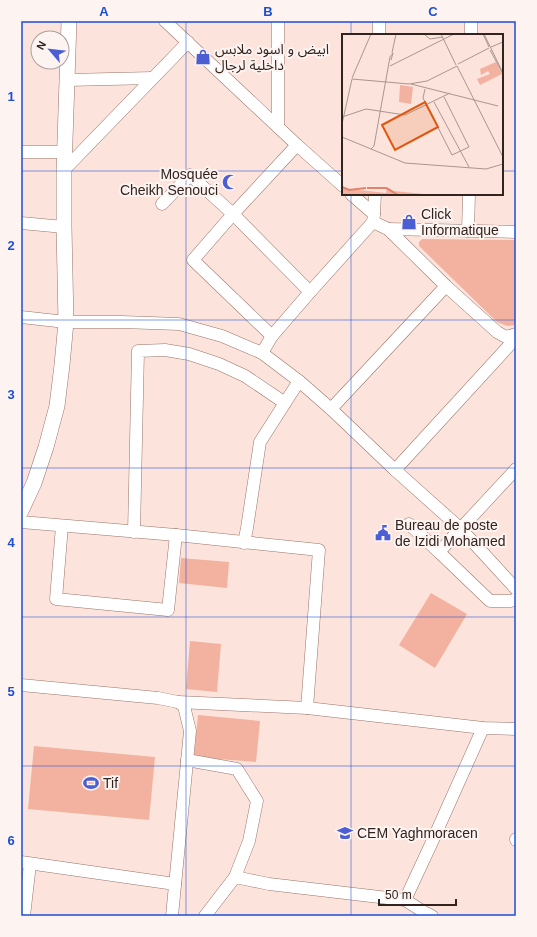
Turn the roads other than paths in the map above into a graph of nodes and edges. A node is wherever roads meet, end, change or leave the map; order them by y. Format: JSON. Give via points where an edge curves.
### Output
{"nodes":[{"id":1,"x":69,"y":21,"type":"edge"},
{"id":2,"x":164,"y":21,"type":"edge"},
{"id":3,"x":278,"y":21,"type":"edge"},
{"id":4,"x":379,"y":21,"type":"edge"},
{"id":5,"x":471,"y":21,"type":"edge"},
{"id":6,"x":379,"y":34,"type":"edge"},
{"id":7,"x":471,"y":34,"type":"edge"},
{"id":8,"x":188,"y":42,"type":"junction"},
{"id":9,"x":153,"y":78,"type":"junction"},
{"id":10,"x":67,"y":80,"type":"junction"},
{"id":11,"x":278,"y":127,"type":"junction"},
{"id":12,"x":297,"y":145,"type":"junction"},
{"id":13,"x":21,"y":152,"type":"edge"},
{"id":14,"x":64,"y":152,"type":"junction"},
{"id":15,"x":64,"y":170,"type":"junction"},
{"id":16,"x":342,"y":185,"type":"edge"},
{"id":17,"x":353,"y":195,"type":"edge"},
{"id":18,"x":375,"y":195,"type":"edge"},
{"id":19,"x":469,"y":195,"type":"edge"},
{"id":20,"x":162,"y":204,"type":"dead end"},
{"id":21,"x":233,"y":214,"type":"junction"},
{"id":22,"x":374,"y":218,"type":"junction"},
{"id":23,"x":21,"y":223,"type":"edge"},
{"id":24,"x":64,"y":226,"type":"junction"},
{"id":25,"x":388,"y":229,"type":"junction"},
{"id":26,"x":468,"y":231,"type":"junction"},
{"id":27,"x":516,"y":232,"type":"edge"},
{"id":28,"x":446,"y":286,"type":"junction"},
{"id":29,"x":310,"y":292,"type":"junction"},
{"id":30,"x":21,"y":317,"type":"edge"},
{"id":31,"x":66,"y":322,"type":"junction"},
{"id":32,"x":516,"y":334,"type":"edge"},
{"id":33,"x":272,"y":336,"type":"junction"},
{"id":34,"x":516,"y":338,"type":"edge"},
{"id":35,"x":262,"y":353,"type":"junction"},
{"id":36,"x":299,"y":381,"type":"junction"},
{"id":37,"x":284,"y":403,"type":"junction"},
{"id":38,"x":331,"y":409,"type":"junction"},
{"id":39,"x":395,"y":470,"type":"junction"},
{"id":40,"x":516,"y":470,"type":"edge"},
{"id":41,"x":21,"y":512,"type":"edge"},
{"id":42,"x":21,"y":522,"type":"edge"},
{"id":43,"x":409,"y":524,"type":"dead end"},
{"id":44,"x":62,"y":526,"type":"junction"},
{"id":45,"x":461,"y":529,"type":"junction"},
{"id":46,"x":134,"y":532,"type":"junction"},
{"id":47,"x":176,"y":535,"type":"junction"},
{"id":48,"x":244,"y":543,"type":"junction"},
{"id":49,"x":439,"y":552,"type":"junction"},
{"id":50,"x":516,"y":589,"type":"edge"},
{"id":51,"x":516,"y":599,"type":"edge"},
{"id":52,"x":21,"y":685,"type":"edge"},
{"id":53,"x":178,"y":702,"type":"junction"},
{"id":54,"x":307,"y":708,"type":"junction"},
{"id":55,"x":483,"y":728,"type":"junction"},
{"id":56,"x":516,"y":729,"type":"edge"},
{"id":57,"x":187,"y":760,"type":"junction"},
{"id":58,"x":25,"y":863,"type":"edge"},
{"id":59,"x":235,"y":877,"type":"junction"},
{"id":60,"x":175,"y":884,"type":"junction"},
{"id":61,"x":405,"y":900,"type":"junction"},
{"id":62,"x":24,"y":916,"type":"edge"},
{"id":63,"x":172,"y":916,"type":"edge"},
{"id":64,"x":205,"y":916,"type":"edge"},
{"id":65,"x":432,"y":916,"type":"edge"}],
"edges":[{"from":1,"to":10,"type":"street"},
{"from":2,"to":8,"type":"street"},
{"from":3,"to":11,"type":"street"},
{"from":4,"to":6,"type":"street"},
{"from":5,"to":7,"type":"street"},
{"from":8,"to":9,"type":"street"},
{"from":8,"to":11,"type":"street"},
{"from":9,"to":10,"type":"street"},
{"from":9,"to":15,"type":"street"},
{"from":10,"to":14,"type":"street"},
{"from":11,"to":12,"type":"street"},
{"from":12,"to":16,"type":"street"},
{"from":12,"to":21,"type":"street"},
{"from":13,"to":14,"type":"street"},
{"from":14,"to":15,"type":"street"},
{"from":15,"to":24,"type":"street"},
{"from":17,"to":22,"type":"street"},
{"from":18,"to":22,"type":"street"},
{"from":19,"to":26,"type":"street"},
{"from":20,"to":21,"type":"street","via":[[190,175]]},
{"from":21,"to":29,"type":"street"},
{"from":21,"to":33,"type":"street","via":[[193,260]]},
{"from":22,"to":25,"type":"street"},
{"from":22,"to":29,"type":"street"},
{"from":23,"to":24,"type":"street"},
{"from":24,"to":31,"type":"street"},
{"from":25,"to":26,"type":"street"},
{"from":25,"to":28,"type":"street"},
{"from":26,"to":27,"type":"street"},
{"from":28,"to":32,"type":"street","via":[[497,332],[506,337]]},
{"from":28,"to":38,"type":"street"},
{"from":29,"to":33,"type":"street"},
{"from":30,"to":31,"type":"street"},
{"from":31,"to":35,"type":"street","via":[[179,324],[222,336]]},
{"from":31,"to":41,"type":"street","via":[[57,406],[34,483]]},
{"from":33,"to":35,"type":"street"},
{"from":34,"to":39,"type":"street"},
{"from":35,"to":36,"type":"street"},
{"from":36,"to":37,"type":"street"},
{"from":36,"to":38,"type":"street"},
{"from":37,"to":46,"type":"street","via":[[245,376],[219,364],[189,354],[165,350],[138,351]]},
{"from":37,"to":48,"type":"street","via":[[260,442]]},
{"from":38,"to":39,"type":"street"},
{"from":39,"to":45,"type":"street"},
{"from":40,"to":45,"type":"street"},
{"from":42,"to":44,"type":"street"},
{"from":43,"to":49,"type":"street"},
{"from":44,"to":46,"type":"street"},
{"from":44,"to":47,"type":"street","via":[[56,599],[168,610]]},
{"from":45,"to":49,"type":"street"},
{"from":45,"to":50,"type":"street"},
{"from":46,"to":47,"type":"street"},
{"from":47,"to":48,"type":"street"},
{"from":48,"to":54,"type":"street","via":[[319,550]]},
{"from":49,"to":51,"type":"street","via":[[490,601]]},
{"from":52,"to":53,"type":"street"},
{"from":53,"to":54,"type":"street"},
{"from":53,"to":57,"type":"street","via":[[184,706],[190,731]]},
{"from":54,"to":55,"type":"street"},
{"from":55,"to":56,"type":"street"},
{"from":55,"to":61,"type":"street"},
{"from":57,"to":59,"type":"street","via":[[237,769],[257,802],[249,841]]},
{"from":57,"to":60,"type":"street"},
{"from":58,"to":60,"type":"street"},
{"from":58,"to":62,"type":"street"},
{"from":59,"to":61,"type":"street","via":[[269,884]]},
{"from":59,"to":64,"type":"street"},
{"from":60,"to":63,"type":"street"},
{"from":61,"to":65,"type":"street"}]}
